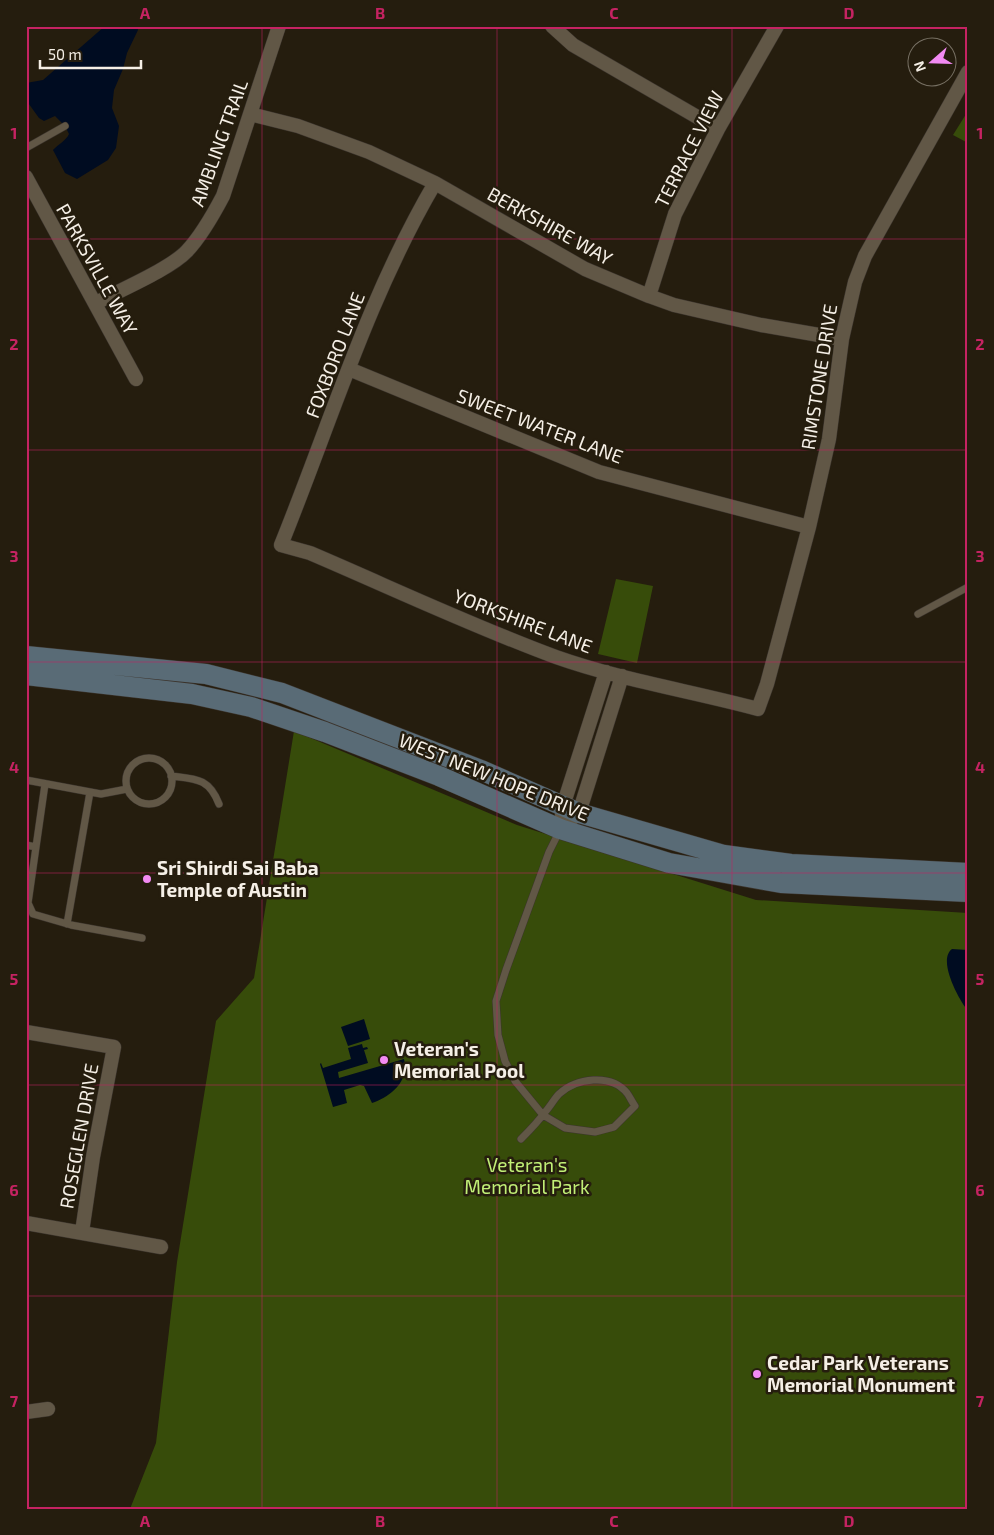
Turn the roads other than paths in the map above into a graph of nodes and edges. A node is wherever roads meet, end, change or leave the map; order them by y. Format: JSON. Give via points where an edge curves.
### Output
{"nodes":[{"id":1,"x":279,"y":26,"type":"edge"},
{"id":2,"x":552,"y":26,"type":"edge"},
{"id":3,"x":777,"y":26,"type":"edge"},
{"id":4,"x":968,"y":72,"type":"edge"},
{"id":5,"x":250,"y":114,"type":"junction"},
{"id":6,"x":65,"y":126,"type":"dead end"},
{"id":7,"x":718,"y":129,"type":"junction"},
{"id":8,"x":26,"y":148,"type":"edge"},
{"id":9,"x":26,"y":177,"type":"edge"},
{"id":10,"x":435,"y":183,"type":"junction"},
{"id":11,"x":649,"y":296,"type":"junction"},
{"id":12,"x":96,"y":303,"type":"junction"},
{"id":13,"x":842,"y":339,"type":"junction"},
{"id":14,"x":349,"y":369,"type":"junction"},
{"id":15,"x":136,"y":379,"type":"dead end"},
{"id":16,"x":809,"y":527,"type":"junction"},
{"id":17,"x":281,"y":545,"type":"joint"},
{"id":18,"x":968,"y":587,"type":"edge"},
{"id":19,"x":918,"y":614,"type":"dead end"},
{"id":20,"x":26,"y":656,"type":"edge"},
{"id":21,"x":606,"y":672,"type":"junction"},
{"id":22,"x":26,"y":674,"type":"edge"},
{"id":23,"x":622,"y":676,"type":"junction"},
{"id":24,"x":758,"y":709,"type":"joint"},
{"id":25,"x":171,"y":776,"type":"junction"},
{"id":26,"x":26,"y":780,"type":"edge"},
{"id":27,"x":45,"y":784,"type":"junction"},
{"id":28,"x":127,"y":788,"type":"junction"},
{"id":29,"x":90,"y":792,"type":"junction"},
{"id":30,"x":219,"y":804,"type":"dead end"},
{"id":31,"x":571,"y":810,"type":"junction"},
{"id":32,"x":560,"y":830,"type":"junction"},
{"id":33,"x":26,"y":846,"type":"edge"},
{"id":34,"x":36,"y":847,"type":"junction"},
{"id":35,"x":968,"y":873,"type":"edge"},
{"id":36,"x":968,"y":892,"type":"edge"},
{"id":37,"x":66,"y":924,"type":"junction"},
{"id":38,"x":142,"y":938,"type":"dead end"},
{"id":39,"x":26,"y":1032,"type":"edge"},
{"id":40,"x":543,"y":1115,"type":"junction"},
{"id":41,"x":522,"y":1138,"type":"dead end"},
{"id":42,"x":26,"y":1223,"type":"edge"},
{"id":43,"x":82,"y":1232,"type":"junction"},
{"id":44,"x":161,"y":1247,"type":"dead end"},
{"id":45,"x":48,"y":1409,"type":"dead end"},
{"id":46,"x":26,"y":1412,"type":"edge"}],
"edges":[{"from":1,"to":5,"type":"street","name":"AMBLING TRAIL"},
{"from":2,"to":7,"type":"street","via":[[573,45]]},
{"from":3,"to":7,"type":"street","name":"TERRACE VIEW"},
{"from":4,"to":13,"type":"street","name":"RIMSTONE DRIVE","via":[[865,256],[855,282]]},
{"from":5,"to":10,"type":"street","name":"BERKSHIRE WAY","via":[[298,126],[369,152]]},
{"from":5,"to":12,"type":"street","name":"AMBLING TRAIL","via":[[223,196],[210,222],[186,252]]},
{"from":6,"to":8,"type":"lane"},
{"from":7,"to":11,"type":"street","name":"TERRACE VIEW","via":[[675,214]]},
{"from":9,"to":12,"type":"street","name":"PARKSVILLE WAY"},
{"from":10,"to":11,"type":"street","name":"BERKSHIRE WAY","via":[[585,269]]},
{"from":10,"to":14,"type":"street","name":"FOXBORO LANE","via":[[403,239]]},
{"from":11,"to":13,"type":"street","name":"BERKSHIRE WAY","via":[[761,325]]},
{"from":12,"to":15,"type":"street","name":"PARKSVILLE WAY"},
{"from":13,"to":16,"type":"street","name":"RIMSTONE DRIVE","via":[[829,439]]},
{"from":14,"to":16,"type":"street","name":"SWEET WATER LANE","via":[[599,472]]},
{"from":14,"to":17,"type":"street","name":"FOXBORO LANE"},
{"from":16,"to":24,"type":"street","name":"RIMSTONE DRIVE"},
{"from":17,"to":21,"type":"street","name":"YORKSHIRE LANE","via":[[310,554],[556,657]]},
{"from":18,"to":19,"type":"lane"},
{"from":20,"to":31,"type":"main road","name":"WEST NEW HOPE DRIVE","via":[[206,674],[282,693],[480,770]]},
{"from":21,"to":23,"type":"street","name":"YORKSHIRE LANE"},
{"from":21,"to":31,"type":"street"},
{"from":22,"to":32,"type":"main road","name":"WEST NEW HOPE DRIVE","via":[[192,694],[251,707],[438,776]]},
{"from":23,"to":24,"type":"street","name":"YORKSHIRE LANE"},
{"from":23,"to":31,"type":"street"},
{"from":25,"to":28,"type":"lane","via":[[170,791],[152,804],[136,801]]},
{"from":25,"to":28,"type":"lane","via":[[163,763],[142,759],[130,767]]},
{"from":25,"to":30,"type":"lane","via":[[206,783]]},
{"from":26,"to":27,"type":"lane"},
{"from":27,"to":29,"type":"lane"},
{"from":27,"to":34,"type":"lane"},
{"from":28,"to":29,"type":"lane","via":[[101,794]]},
{"from":29,"to":37,"type":"lane"},
{"from":31,"to":32,"type":"street"},
{"from":31,"to":35,"type":"main road","name":"WEST NEW HOPE DRIVE","via":[[724,855],[792,864]]},
{"from":32,"to":36,"type":"main road","name":"WEST NEW HOPE DRIVE","via":[[669,863],[781,883]]},
{"from":32,"to":40,"type":"lane","via":[[549,852],[496,1001],[498,1035],[505,1061],[515,1081]]},
{"from":33,"to":34,"type":"lane"},
{"from":34,"to":37,"type":"lane","via":[[28,903],[34,914]]},
{"from":37,"to":38,"type":"lane"},
{"from":39,"to":43,"type":"street","name":"ROSEGLEN DRIVE","via":[[114,1047]]},
{"from":40,"to":40,"type":"lane","via":[[560,1094],[591,1080],[610,1082],[626,1092],[635,1106],[614,1127],[595,1132],[565,1128]]},
{"from":40,"to":41,"type":"lane"},
{"from":42,"to":43,"type":"street"},
{"from":43,"to":44,"type":"street"},
{"from":45,"to":46,"type":"street"}]}
